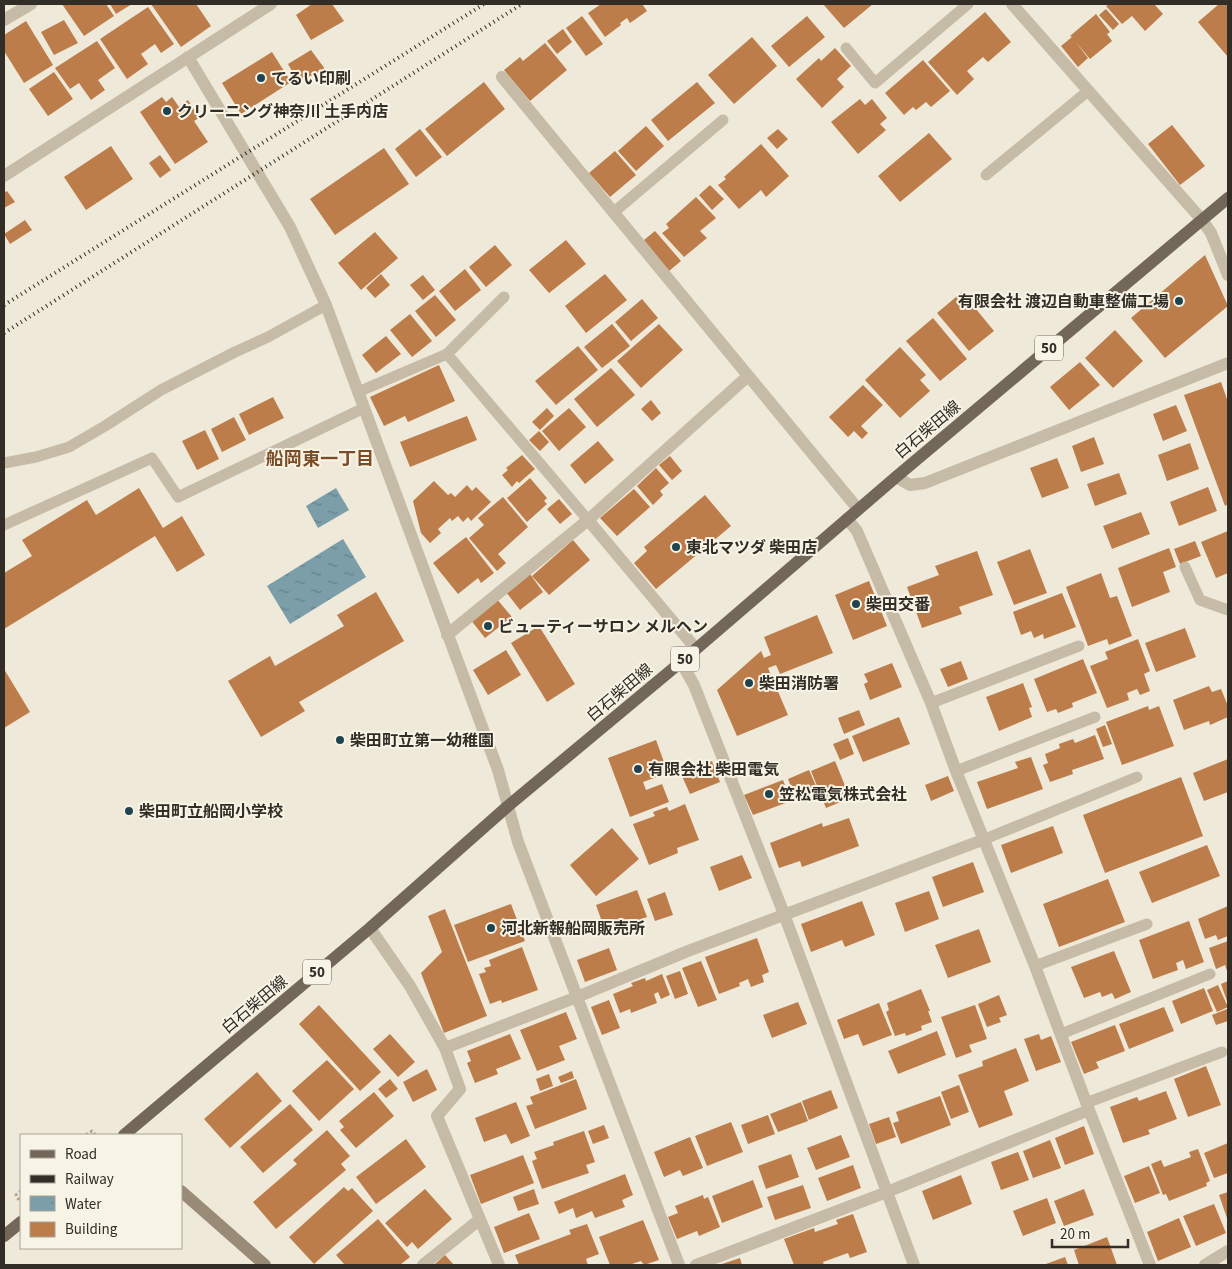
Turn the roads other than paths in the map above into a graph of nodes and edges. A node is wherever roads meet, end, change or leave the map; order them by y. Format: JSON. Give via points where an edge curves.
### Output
{"nodes":[{"id":1,"x":31,"y":4,"type":"edge"},
{"id":2,"x":968,"y":4,"type":"edge"},
{"id":3,"x":1012,"y":4,"type":"edge"},
{"id":4,"x":264,"y":5,"type":"edge"},
{"id":5,"x":4,"y":20,"type":"edge"},
{"id":6,"x":846,"y":48,"type":"dead end"},
{"id":7,"x":188,"y":57,"type":"junction"},
{"id":8,"x":502,"y":77,"type":"dead end"},
{"id":9,"x":1088,"y":90,"type":"junction"},
{"id":10,"x":723,"y":120,"type":"dead end"},
{"id":11,"x":986,"y":175,"type":"dead end"},
{"id":12,"x":4,"y":176,"type":"edge"},
{"id":13,"x":1228,"y":198,"type":"edge"},
{"id":14,"x":614,"y":212,"type":"junction"},
{"id":15,"x":1202,"y":220,"type":"junction"},
{"id":16,"x":1228,"y":275,"type":"edge"},
{"id":17,"x":504,"y":297,"type":"dead end"},
{"id":18,"x":326,"y":305,"type":"junction"},
{"id":19,"x":447,"y":354,"type":"junction"},
{"id":20,"x":1228,"y":363,"type":"edge"},
{"id":21,"x":748,"y":376,"type":"junction"},
{"id":22,"x":358,"y":392,"type":"junction"},
{"id":23,"x":364,"y":408,"type":"junction"},
{"id":24,"x":4,"y":462,"type":"edge"},
{"id":25,"x":896,"y":477,"type":"junction"},
{"id":26,"x":858,"y":509,"type":"junction"},
{"id":27,"x":847,"y":519,"type":"junction"},
{"id":28,"x":588,"y":520,"type":"junction"},
{"id":29,"x":4,"y":525,"type":"edge"},
{"id":30,"x":1185,"y":567,"type":"dead end"},
{"id":31,"x":1228,"y":610,"type":"edge"},
{"id":32,"x":448,"y":635,"type":"junction"},
{"id":33,"x":1079,"y":646,"type":"dead end"},
{"id":34,"x":696,"y":649,"type":"junction"},
{"id":35,"x":681,"y":662,"type":"junction"},
{"id":36,"x":931,"y":703,"type":"junction"},
{"id":37,"x":1095,"y":717,"type":"dead end"},
{"id":38,"x":956,"y":771,"type":"junction"},
{"id":39,"x":1138,"y":777,"type":"dead end"},
{"id":40,"x":508,"y":806,"type":"junction"},
{"id":41,"x":985,"y":839,"type":"junction"},
{"id":42,"x":784,"y":914,"type":"junction"},
{"id":43,"x":1147,"y":924,"type":"dead end"},
{"id":44,"x":370,"y":928,"type":"junction"},
{"id":45,"x":1035,"y":966,"type":"junction"},
{"id":46,"x":1210,"y":974,"type":"dead end"},
{"id":47,"x":577,"y":997,"type":"junction"},
{"id":48,"x":1061,"y":1034,"type":"junction"},
{"id":49,"x":445,"y":1048,"type":"junction"},
{"id":50,"x":1222,"y":1052,"type":"dead end"},
{"id":51,"x":1087,"y":1107,"type":"junction"},
{"id":52,"x":125,"y":1134,"type":"edge"},
{"id":53,"x":182,"y":1192,"type":"edge"},
{"id":54,"x":887,"y":1192,"type":"junction"},
{"id":55,"x":479,"y":1220,"type":"junction"},
{"id":56,"x":20,"y":1223,"type":"edge"},
{"id":57,"x":4,"y":1236,"type":"edge"},
{"id":58,"x":1228,"y":1251,"type":"edge"},
{"id":59,"x":265,"y":1265,"type":"edge"},
{"id":60,"x":423,"y":1265,"type":"edge"},
{"id":61,"x":499,"y":1265,"type":"edge"},
{"id":62,"x":679,"y":1265,"type":"edge"},
{"id":63,"x":696,"y":1265,"type":"edge"},
{"id":64,"x":914,"y":1265,"type":"edge"},
{"id":65,"x":1150,"y":1265,"type":"edge"},
{"id":66,"x":1204,"y":1265,"type":"edge"}],
"edges":[{"from":1,"to":5,"type":"street"},
{"from":2,"to":6,"type":"lane","via":[[875,83]]},
{"from":3,"to":9,"type":"street"},
{"from":4,"to":7,"type":"street"},
{"from":7,"to":12,"type":"street"},
{"from":7,"to":18,"type":"street","via":[[290,227]]},
{"from":8,"to":14,"type":"street"},
{"from":9,"to":11,"type":"lane"},
{"from":9,"to":15,"type":"street"},
{"from":10,"to":14,"type":"lane"},
{"from":13,"to":15,"type":"main road","name":"白石柴田線","number":"50"},
{"from":14,"to":21,"type":"street"},
{"from":15,"to":16,"type":"street"},
{"from":15,"to":25,"type":"main road","name":"白石柴田線","number":"50"},
{"from":17,"to":19,"type":"lane"},
{"from":18,"to":22,"type":"street"},
{"from":18,"to":24,"type":"lane","via":[[161,390],[69,446],[36,457]]},
{"from":19,"to":22,"type":"lane"},
{"from":19,"to":28,"type":"lane"},
{"from":20,"to":25,"type":"street","via":[[925,483],[910,486]]},
{"from":21,"to":26,"type":"street"},
{"from":21,"to":28,"type":"street"},
{"from":22,"to":23,"type":"street"},
{"from":23,"to":29,"type":"lane","via":[[178,497],[152,458]]},
{"from":23,"to":32,"type":"street"},
{"from":25,"to":26,"type":"main road","name":"白石柴田線","number":"50"},
{"from":26,"to":27,"type":"main road","name":"白石柴田線","number":"50"},
{"from":27,"to":34,"type":"main road","name":"白石柴田線","number":"50"},
{"from":27,"to":36,"type":"street","via":[[857,531]]},
{"from":28,"to":32,"type":"street"},
{"from":28,"to":34,"type":"street"},
{"from":30,"to":31,"type":"lane","via":[[1200,600]]},
{"from":32,"to":40,"type":"street"},
{"from":33,"to":36,"type":"lane"},
{"from":34,"to":35,"type":"main road","name":"白石柴田線","number":"50"},
{"from":35,"to":40,"type":"main road","name":"白石柴田線","number":"50"},
{"from":35,"to":42,"type":"street","via":[[694,685]]},
{"from":36,"to":38,"type":"street"},
{"from":37,"to":38,"type":"lane"},
{"from":38,"to":41,"type":"street"},
{"from":39,"to":41,"type":"lane"},
{"from":40,"to":44,"type":"main road","name":"白石柴田線","number":"50"},
{"from":40,"to":47,"type":"street","via":[[518,842]]},
{"from":41,"to":42,"type":"street"},
{"from":41,"to":45,"type":"street"},
{"from":42,"to":47,"type":"street"},
{"from":42,"to":54,"type":"street"},
{"from":43,"to":45,"type":"lane"},
{"from":44,"to":49,"type":"street","via":[[410,986]]},
{"from":44,"to":52,"type":"main road","name":"白石柴田線","number":"50"},
{"from":45,"to":48,"type":"street"},
{"from":46,"to":48,"type":"lane"},
{"from":47,"to":49,"type":"street"},
{"from":47,"to":62,"type":"street"},
{"from":48,"to":51,"type":"street"},
{"from":49,"to":55,"type":"street","via":[[460,1089],[437,1116]]},
{"from":50,"to":51,"type":"lane"},
{"from":51,"to":54,"type":"street"},
{"from":51,"to":65,"type":"street"},
{"from":53,"to":59,"type":"street"},
{"from":54,"to":63,"type":"street"},
{"from":54,"to":64,"type":"street"},
{"from":55,"to":60,"type":"street"},
{"from":55,"to":61,"type":"street"},
{"from":56,"to":57,"type":"main road"},
{"from":58,"to":66,"type":"street"}]}
